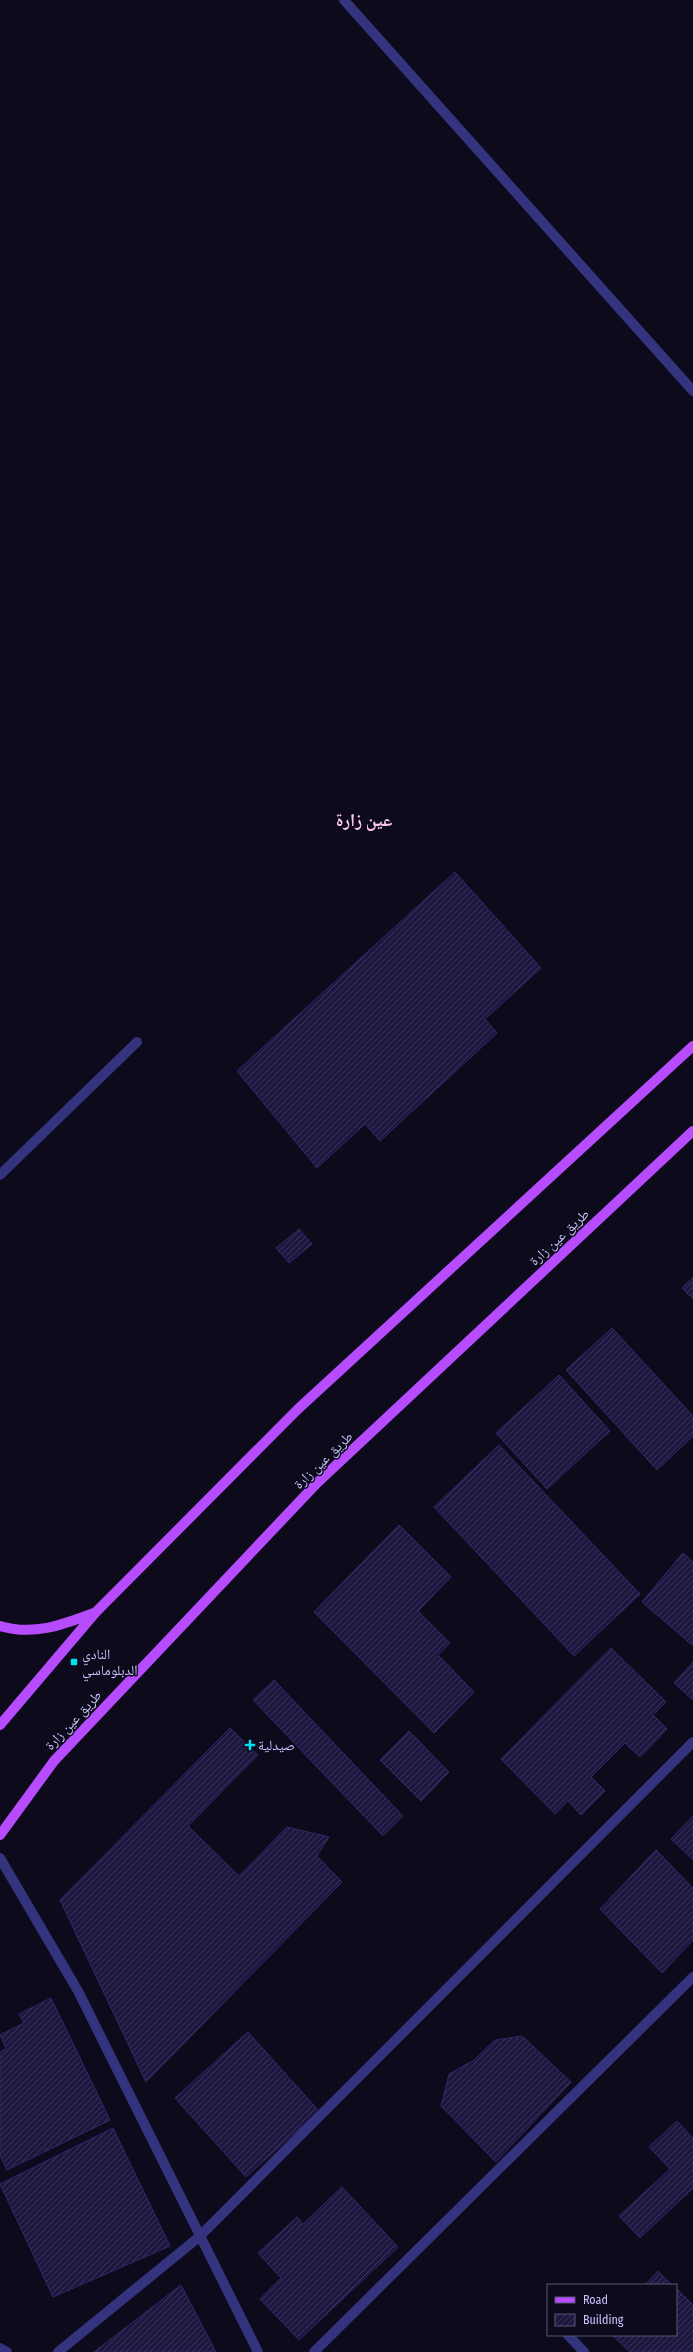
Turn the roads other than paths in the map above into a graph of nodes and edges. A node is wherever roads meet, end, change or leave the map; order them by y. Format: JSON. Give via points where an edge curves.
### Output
{"nodes":[{"id":1,"x":344,"y":0,"type":"edge"},
{"id":2,"x":693,"y":390,"type":"edge"},
{"id":3,"x":137,"y":1042,"type":"dead end"},
{"id":4,"x":693,"y":1046,"type":"edge"},
{"id":5,"x":693,"y":1131,"type":"edge"},
{"id":6,"x":0,"y":1175,"type":"edge"},
{"id":7,"x":96,"y":1612,"type":"junction"},
{"id":8,"x":0,"y":1626,"type":"edge"},
{"id":9,"x":0,"y":1725,"type":"edge"},
{"id":10,"x":693,"y":1742,"type":"edge"},
{"id":11,"x":0,"y":1835,"type":"edge"},
{"id":12,"x":0,"y":1858,"type":"edge"},
{"id":13,"x":693,"y":1977,"type":"edge"},
{"id":14,"x":199,"y":2237,"type":"junction"},
{"id":15,"x":569,"y":2336,"type":"edge"},
{"id":16,"x":0,"y":2348,"type":"edge"},
{"id":17,"x":7,"y":2352,"type":"edge"},
{"id":18,"x":58,"y":2352,"type":"edge"},
{"id":19,"x":258,"y":2352,"type":"edge"},
{"id":20,"x":314,"y":2352,"type":"edge"},
{"id":21,"x":584,"y":2352,"type":"edge"}],
"edges":[{"from":1,"to":2,"type":"street"},
{"from":3,"to":6,"type":"street"},
{"from":4,"to":7,"type":"main road","via":[[298,1409]]},
{"from":5,"to":11,"type":"main road","name":"طريق عين زارة","via":[[317,1483],[54,1761]]},
{"from":7,"to":8,"type":"main road","via":[[55,1628],[13,1630]]},
{"from":7,"to":9,"type":"main road"},
{"from":10,"to":14,"type":"street"},
{"from":12,"to":14,"type":"street","via":[[78,1991]]},
{"from":13,"to":20,"type":"street"},
{"from":14,"to":18,"type":"street"},
{"from":14,"to":19,"type":"street"},
{"from":15,"to":21,"type":"street"},
{"from":16,"to":17,"type":"street"}]}
